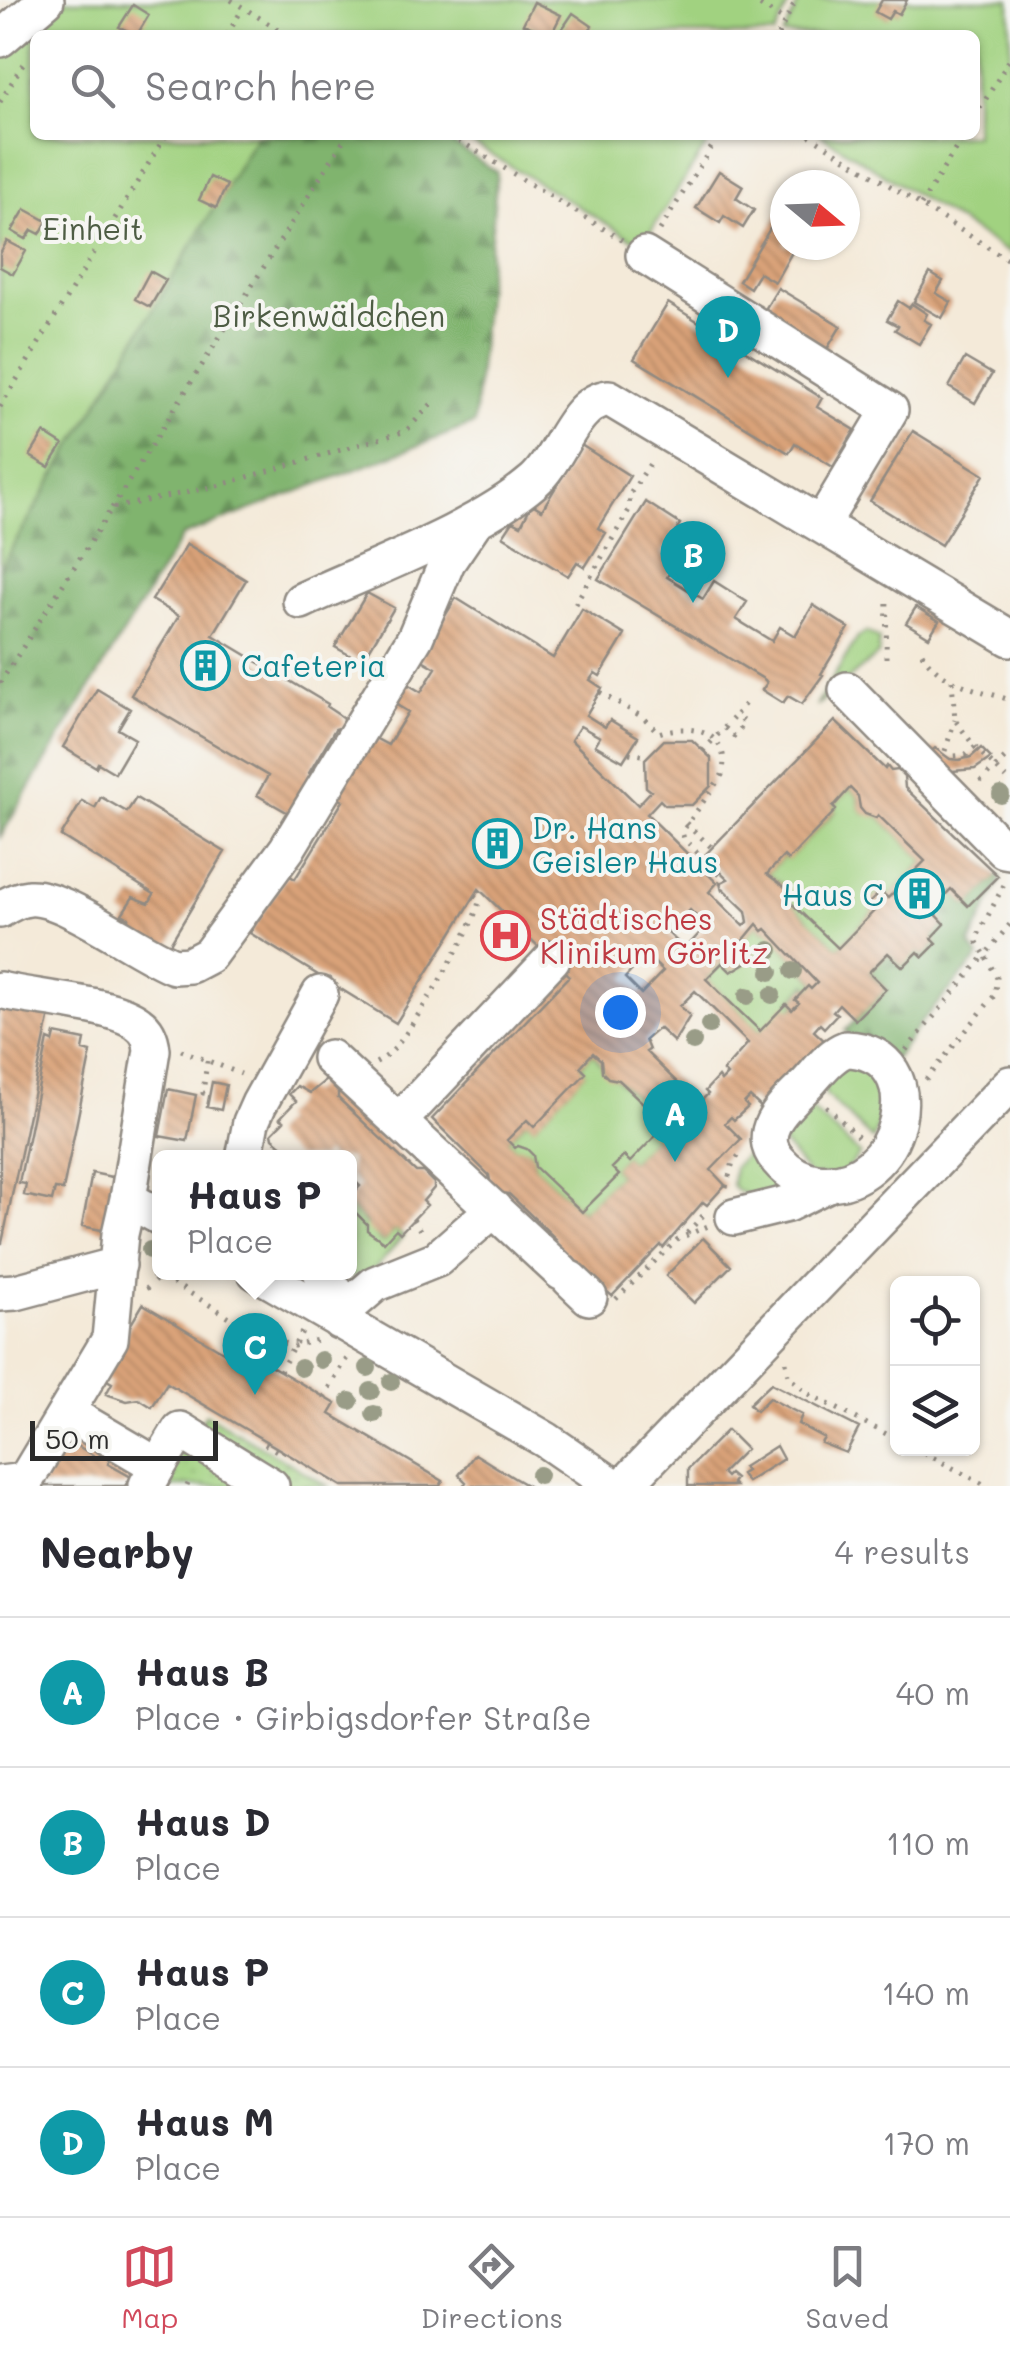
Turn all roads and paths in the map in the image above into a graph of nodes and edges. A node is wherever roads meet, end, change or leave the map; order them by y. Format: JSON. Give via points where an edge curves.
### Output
{"nodes":[{"id":1,"x":46,"y":0,"type":"edge"},
{"id":2,"x":231,"y":0,"type":"edge"},
{"id":3,"x":751,"y":0,"type":"edge"},
{"id":4,"x":796,"y":0,"type":"edge"},
{"id":5,"x":243,"y":8,"type":"junction"},
{"id":6,"x":786,"y":21,"type":"junction"},
{"id":7,"x":230,"y":30,"type":"edge"},
{"id":8,"x":279,"y":30,"type":"edge"},
{"id":9,"x":781,"y":30,"type":"edge"},
{"id":10,"x":0,"y":39,"type":"edge"},
{"id":11,"x":30,"y":52,"type":"edge"},
{"id":12,"x":1010,"y":59,"type":"edge"},
{"id":13,"x":0,"y":102,"type":"edge"},
{"id":14,"x":980,"y":109,"type":"edge"},
{"id":15,"x":163,"y":140,"type":"edge"},
{"id":16,"x":344,"y":140,"type":"edge"},
{"id":17,"x":458,"y":140,"type":"edge"},
{"id":18,"x":716,"y":140,"type":"edge"},
{"id":19,"x":817,"y":140,"type":"edge"},
{"id":20,"x":961,"y":140,"type":"edge"},
{"id":21,"x":921,"y":205,"type":"junction"},
{"id":22,"x":644,"y":255,"type":"junction"},
{"id":23,"x":1010,"y":261,"type":"edge"},
{"id":24,"x":436,"y":399,"type":"dead end"},
{"id":25,"x":0,"y":406,"type":"edge"},
{"id":26,"x":637,"y":482,"type":"dead end"},
{"id":27,"x":112,"y":508,"type":"junction"},
{"id":28,"x":475,"y":520,"type":"junction"},
{"id":29,"x":821,"y":525,"type":"junction"},
{"id":30,"x":301,"y":601,"type":"dead end"},
{"id":31,"x":887,"y":601,"type":"dead end"},
{"id":32,"x":575,"y":604,"type":"dead end"},
{"id":33,"x":1010,"y":638,"type":"edge"},
{"id":34,"x":922,"y":653,"type":"dead end"},
{"id":35,"x":886,"y":658,"type":"dead end"},
{"id":36,"x":952,"y":680,"type":"junction"},
{"id":37,"x":0,"y":684,"type":"edge"},
{"id":38,"x":846,"y":690,"type":"dead end"},
{"id":39,"x":600,"y":692,"type":"dead end"},
{"id":40,"x":1010,"y":700,"type":"edge"},
{"id":41,"x":747,"y":701,"type":"dead end"},
{"id":42,"x":736,"y":715,"type":"junction"},
{"id":43,"x":955,"y":720,"type":"junction"},
{"id":44,"x":725,"y":728,"type":"junction"},
{"id":45,"x":713,"y":740,"type":"junction"},
{"id":46,"x":975,"y":747,"type":"junction"},
{"id":47,"x":703,"y":750,"type":"dead end"},
{"id":48,"x":628,"y":753,"type":"dead end"},
{"id":49,"x":1010,"y":753,"type":"edge"},
{"id":50,"x":648,"y":756,"type":"dead end"},
{"id":51,"x":994,"y":770,"type":"junction"},
{"id":52,"x":1010,"y":782,"type":"edge"},
{"id":53,"x":946,"y":790,"type":"junction"},
{"id":54,"x":686,"y":823,"type":"junction"},
{"id":55,"x":712,"y":848,"type":"dead end"},
{"id":56,"x":1009,"y":864,"type":"edge"},
{"id":57,"x":475,"y":896,"type":"dead end"},
{"id":58,"x":731,"y":898,"type":"dead end"},
{"id":59,"x":0,"y":910,"type":"edge"},
{"id":60,"x":1010,"y":924,"type":"edge"},
{"id":61,"x":985,"y":955,"type":"junction"},
{"id":62,"x":552,"y":959,"type":"dead end"},
{"id":63,"x":0,"y":990,"type":"edge"},
{"id":64,"x":320,"y":994,"type":"dead end"},
{"id":65,"x":151,"y":1038,"type":"junction"},
{"id":66,"x":903,"y":1054,"type":"dead end"},
{"id":67,"x":207,"y":1061,"type":"junction"},
{"id":68,"x":336,"y":1064,"type":"joint"},
{"id":69,"x":240,"y":1074,"type":"dead end"},
{"id":70,"x":926,"y":1080,"type":"dead end"},
{"id":71,"x":1010,"y":1084,"type":"edge"},
{"id":72,"x":210,"y":1094,"type":"dead end"},
{"id":73,"x":830,"y":1110,"type":"dead end"},
{"id":74,"x":740,"y":1114,"type":"dead end"},
{"id":75,"x":399,"y":1121,"type":"junction"},
{"id":76,"x":868,"y":1147,"type":"junction"},
{"id":77,"x":753,"y":1149,"type":"junction"},
{"id":78,"x":246,"y":1150,"type":"edge"},
{"id":79,"x":832,"y":1182,"type":"junction"},
{"id":80,"x":909,"y":1188,"type":"junction"},
{"id":81,"x":128,"y":1198,"type":"junction"},
{"id":82,"x":730,"y":1203,"type":"joint"},
{"id":83,"x":494,"y":1209,"type":"junction"},
{"id":84,"x":152,"y":1212,"type":"edge"},
{"id":85,"x":678,"y":1239,"type":"dead end"},
{"id":86,"x":118,"y":1266,"type":"junction"},
{"id":87,"x":154,"y":1280,"type":"edge"},
{"id":88,"x":168,"y":1280,"type":"edge"},
{"id":89,"x":269,"y":1280,"type":"edge"},
{"id":90,"x":323,"y":1280,"type":"edge"},
{"id":91,"x":151,"y":1282,"type":"joint"},
{"id":92,"x":574,"y":1283,"type":"joint"},
{"id":93,"x":0,"y":1292,"type":"edge"},
{"id":94,"x":138,"y":1304,"type":"dead end"},
{"id":95,"x":332,"y":1319,"type":"junction"},
{"id":96,"x":294,"y":1346,"type":"junction"},
{"id":97,"x":776,"y":1348,"type":"junction"},
{"id":98,"x":280,"y":1371,"type":"dead end"},
{"id":99,"x":337,"y":1375,"type":"dead end"},
{"id":100,"x":324,"y":1397,"type":"dead end"},
{"id":101,"x":66,"y":1412,"type":"junction"},
{"id":102,"x":890,"y":1436,"type":"edge"},
{"id":103,"x":930,"y":1456,"type":"edge"},
{"id":104,"x":170,"y":1479,"type":"edge"},
{"id":105,"x":16,"y":1484,"type":"edge"},
{"id":106,"x":272,"y":1486,"type":"edge"},
{"id":107,"x":613,"y":1486,"type":"edge"},
{"id":108,"x":624,"y":1486,"type":"edge"},
{"id":109,"x":988,"y":1486,"type":"edge"}],
"edges":[{"from":1,"to":10,"type":"street"},
{"from":2,"to":5,"type":"path"},
{"from":3,"to":6,"type":"path"},
{"from":4,"to":6,"type":"path"},
{"from":5,"to":7,"type":"path"},
{"from":5,"to":8,"type":"path"},
{"from":6,"to":9,"type":"path"},
{"from":11,"to":13,"type":"path"},
{"from":12,"to":14,"type":"path"},
{"from":15,"to":25,"type":"path"},
{"from":16,"to":27,"type":"path"},
{"from":17,"to":22,"type":"path"},
{"from":18,"to":22,"type":"path"},
{"from":19,"to":21,"type":"path"},
{"from":20,"to":21,"type":"path"},
{"from":21,"to":23,"type":"path"},
{"from":22,"to":29,"type":"street","via":[[890,410]]},
{"from":24,"to":27,"type":"path","via":[[406,431],[216,486]]},
{"from":26,"to":32,"type":"path","via":[[629,510]]},
{"from":27,"to":37,"type":"path"},
{"from":28,"to":29,"type":"street","via":[[538,477],[587,406],[609,398]]},
{"from":28,"to":30,"type":"street"},
{"from":28,"to":59,"type":"street","via":[[447,562],[416,638],[297,832],[209,954],[174,966],[36,898]]},
{"from":29,"to":33,"type":"street"},
{"from":31,"to":35,"type":"path"},
{"from":34,"to":36,"type":"path"},
{"from":36,"to":40,"type":"path"},
{"from":36,"to":43,"type":"path"},
{"from":38,"to":53,"type":"street"},
{"from":39,"to":45,"type":"path","via":[[659,733],[696,728]]},
{"from":41,"to":42,"type":"path"},
{"from":42,"to":44,"type":"path"},
{"from":42,"to":44,"type":"path","via":[[745,723],[734,736]]},
{"from":43,"to":46,"type":"path"},
{"from":43,"to":46,"type":"path","via":[[945,752],[961,756]]},
{"from":44,"to":45,"type":"path"},
{"from":45,"to":47,"type":"path"},
{"from":45,"to":54,"type":"path","via":[[724,755],[722,775]]},
{"from":46,"to":51,"type":"path"},
{"from":48,"to":50,"type":"path"},
{"from":49,"to":51,"type":"path"},
{"from":51,"to":52,"type":"path"},
{"from":51,"to":53,"type":"path","via":[[977,784]]},
{"from":53,"to":56,"type":"street","via":[[1004,850]]},
{"from":54,"to":55,"type":"path"},
{"from":54,"to":58,"type":"path","via":[[684,839],[723,878],[718,885]]},
{"from":56,"to":61,"type":"path","via":[[978,935]]},
{"from":57,"to":68,"type":"path","via":[[478,909],[398,1044],[368,1067]]},
{"from":60,"to":61,"type":"path"},
{"from":61,"to":66,"type":"path"},
{"from":61,"to":70,"type":"path","via":[[997,978],[994,996]]},
{"from":62,"to":75,"type":"street"},
{"from":63,"to":65,"type":"street","via":[[124,1015]]},
{"from":64,"to":78,"type":"street","via":[[259,1104]]},
{"from":65,"to":67,"type":"path"},
{"from":65,"to":81,"type":"street"},
{"from":67,"to":69,"type":"path"},
{"from":67,"to":72,"type":"path","via":[[203,1093]]},
{"from":68,"to":75,"type":"street"},
{"from":71,"to":80,"type":"street"},
{"from":73,"to":76,"type":"path"},
{"from":74,"to":77,"type":"street"},
{"from":75,"to":83,"type":"street"},
{"from":76,"to":77,"type":"street","via":[[898,1129],[900,1100],[890,1072],[875,1056],[846,1049],[832,1056]]},
{"from":76,"to":79,"type":"street","via":[[864,1171]]},
{"from":76,"to":80,"type":"street"},
{"from":77,"to":79,"type":"street","via":[[773,1154],[807,1180]]},
{"from":77,"to":82,"type":"path","via":[[729,1172]]},
{"from":79,"to":82,"type":"street","via":[[787,1204]]},
{"from":80,"to":97,"type":"street"},
{"from":81,"to":84,"type":"street"},
{"from":81,"to":86,"type":"street"},
{"from":83,"to":92,"type":"street"},
{"from":83,"to":95,"type":"street","via":[[437,1259],[375,1284]]},
{"from":85,"to":92,"type":"path","via":[[614,1300]]},
{"from":86,"to":93,"type":"street"},
{"from":86,"to":101,"type":"street","via":[[110,1340]]},
{"from":87,"to":91,"type":"path"},
{"from":88,"to":96,"type":"path","via":[[264,1337]]},
{"from":89,"to":95,"type":"street"},
{"from":90,"to":95,"type":"street"},
{"from":91,"to":94,"type":"path"},
{"from":95,"to":96,"type":"path"},
{"from":95,"to":96,"type":"path"},
{"from":95,"to":107,"type":"street","via":[[546,1440]]},
{"from":96,"to":98,"type":"path"},
{"from":97,"to":102,"type":"path","via":[[794,1384]]},
{"from":97,"to":108,"type":"street"},
{"from":99,"to":100,"type":"path"},
{"from":101,"to":104,"type":"street"},
{"from":101,"to":105,"type":"street"},
{"from":103,"to":109,"type":"path"},
{"from":104,"to":106,"type":"street","via":[[180,1430]]}]}
